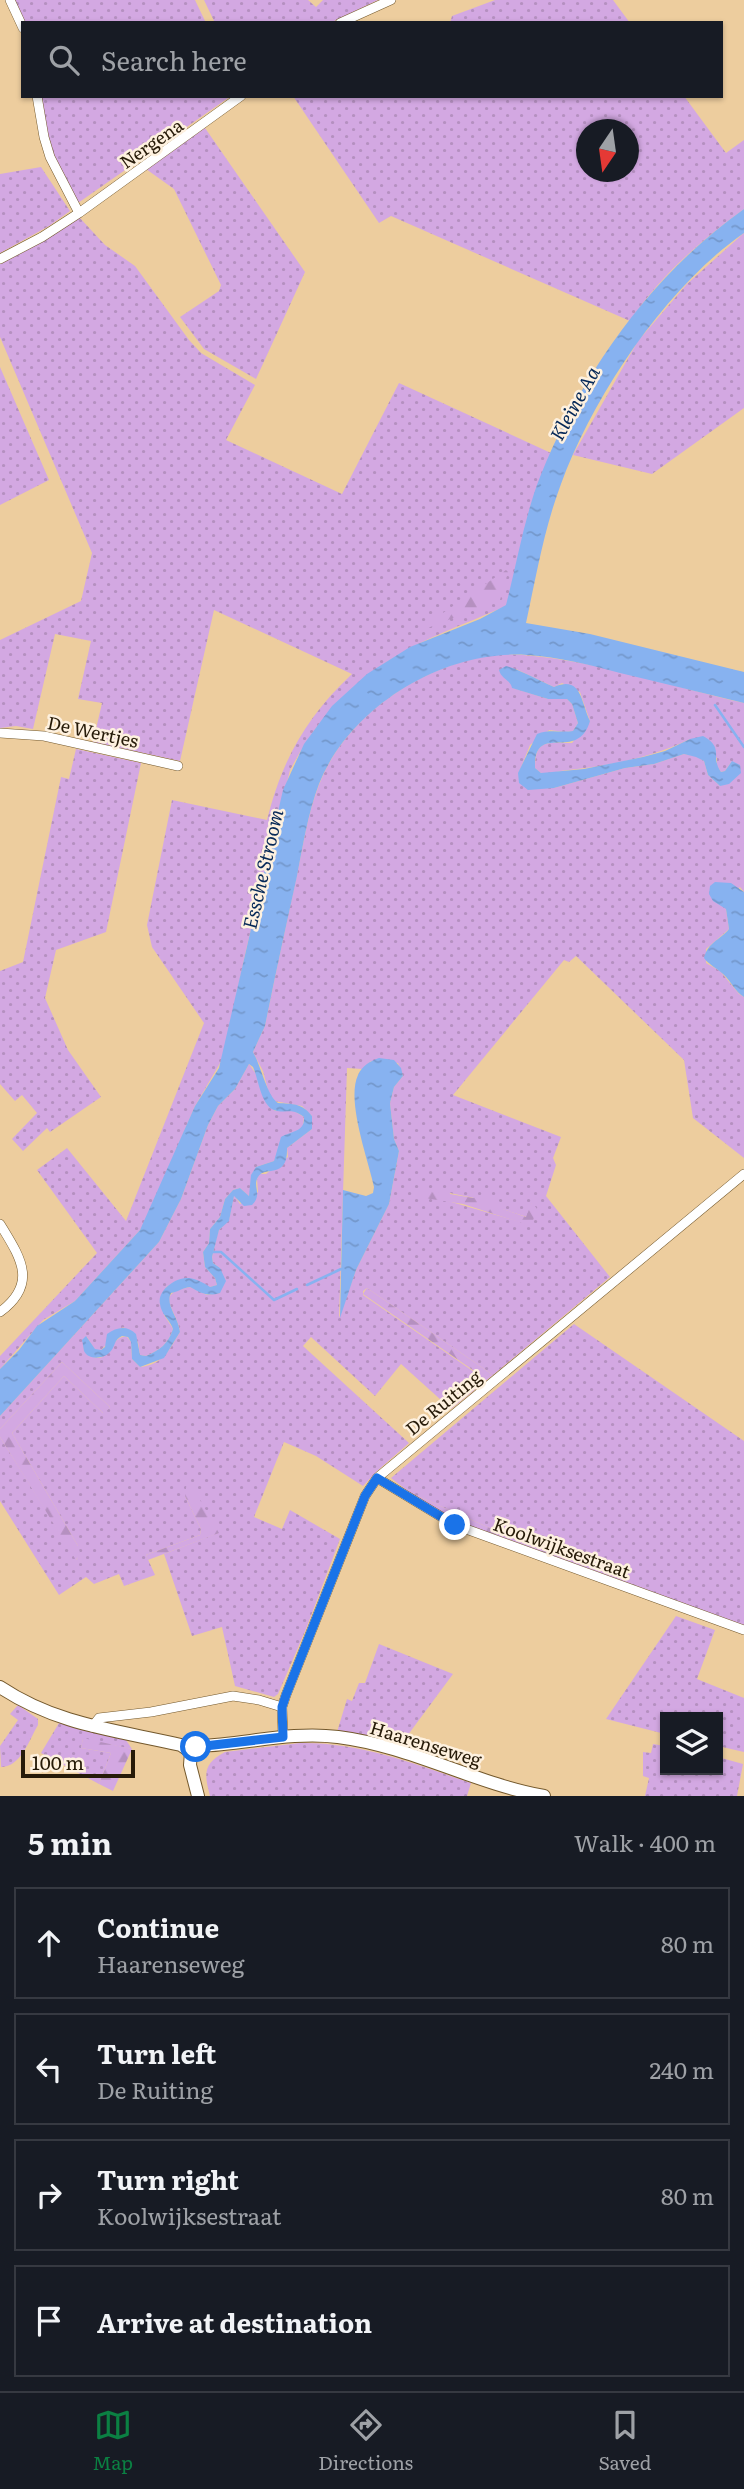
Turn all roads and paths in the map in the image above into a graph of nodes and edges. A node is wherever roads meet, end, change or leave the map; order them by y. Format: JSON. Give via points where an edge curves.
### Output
{"nodes":[{"id":1,"x":9,"y":0,"type":"edge"},
{"id":2,"x":391,"y":0,"type":"edge"},
{"id":3,"x":344,"y":21,"type":"edge"},
{"id":4,"x":21,"y":24,"type":"edge"},
{"id":5,"x":37,"y":98,"type":"edge"},
{"id":6,"x":238,"y":98,"type":"edge"},
{"id":7,"x":79,"y":213,"type":"junction"},
{"id":8,"x":0,"y":259,"type":"edge"},
{"id":9,"x":0,"y":733,"type":"edge"},
{"id":10,"x":178,"y":766,"type":"dead end"},
{"id":11,"x":744,"y":1174,"type":"edge"},
{"id":12,"x":0,"y":1224,"type":"edge"},
{"id":13,"x":0,"y":1312,"type":"edge"},
{"id":14,"x":377,"y":1478,"type":"junction"},
{"id":15,"x":744,"y":1630,"type":"edge"},
{"id":16,"x":0,"y":1687,"type":"edge"},
{"id":17,"x":282,"y":1707,"type":"junction"},
{"id":18,"x":92,"y":1727,"type":"junction"},
{"id":19,"x":283,"y":1737,"type":"junction"},
{"id":20,"x":191,"y":1752,"type":"junction"},
{"id":21,"x":198,"y":1796,"type":"edge"},
{"id":22,"x":544,"y":1796,"type":"edge"}],
"edges":[{"from":1,"to":4,"type":"street"},
{"from":2,"to":3,"type":"street"},
{"from":5,"to":7,"type":"street","via":[[50,157]]},
{"from":6,"to":7,"type":"street","name":"Nergena"},
{"from":7,"to":8,"type":"street","name":"Nergena"},
{"from":9,"to":10,"type":"street","name":"De Wertjes","via":[[37,735]]},
{"from":11,"to":14,"type":"street","name":"De Ruiting"},
{"from":12,"to":13,"type":"street","via":[[22,1259],[23,1271],[18,1296]]},
{"from":14,"to":15,"type":"street","name":"Koolwijksestraat","via":[[455,1525]]},
{"from":14,"to":17,"type":"street","name":"De Ruiting","via":[[365,1496]]},
{"from":16,"to":18,"type":"street","via":[[48,1713]]},
{"from":17,"to":18,"type":"street","via":[[227,1697],[99,1718]]},
{"from":17,"to":19,"type":"street","name":"De Ruiting"},
{"from":18,"to":20,"type":"street","via":[[181,1745]]},
{"from":19,"to":20,"type":"street","name":"Haarenseweg","via":[[200,1746]]},
{"from":19,"to":22,"type":"street","name":"Haarenseweg","via":[[330,1736],[377,1744]]},
{"from":20,"to":21,"type":"street"}]}
